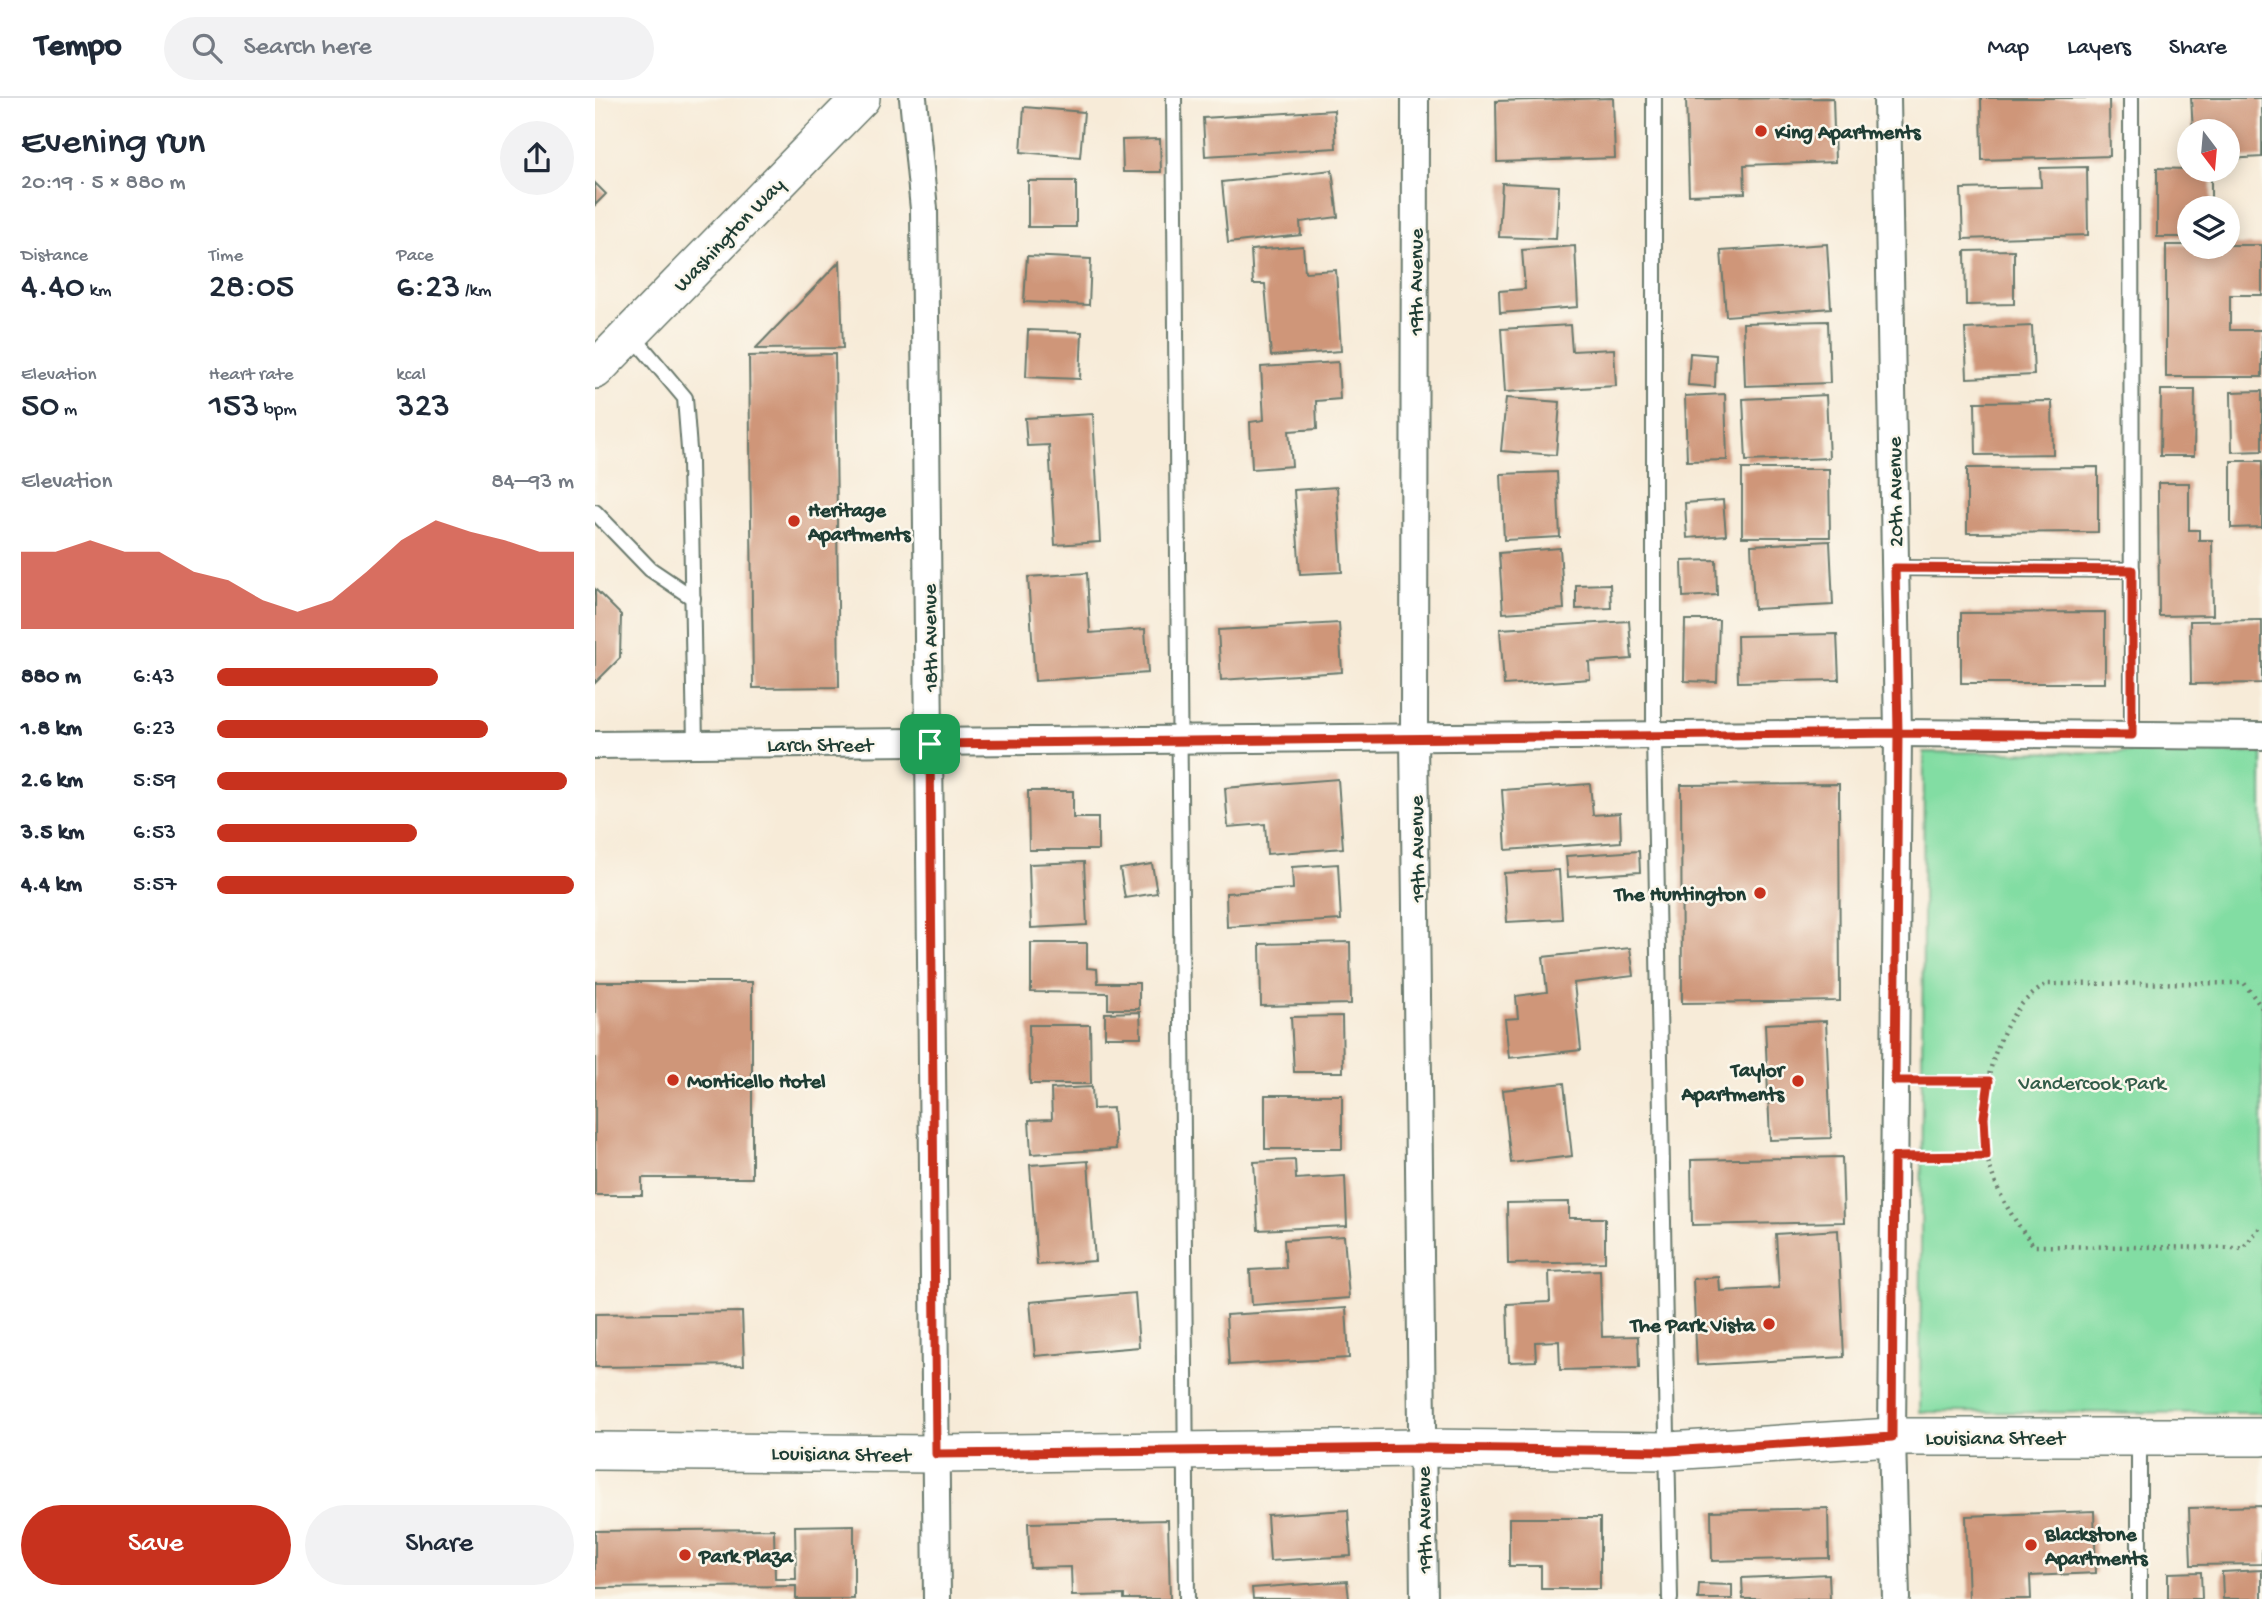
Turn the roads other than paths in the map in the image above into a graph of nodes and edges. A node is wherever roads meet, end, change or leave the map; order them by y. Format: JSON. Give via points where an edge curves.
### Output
{"nodes":[{"id":1,"x":913,"y":98,"type":"edge"},
{"id":2,"x":1174,"y":98,"type":"edge"},
{"id":3,"x":1415,"y":98,"type":"edge"},
{"id":4,"x":1654,"y":98,"type":"edge"},
{"id":5,"x":1887,"y":98,"type":"edge"},
{"id":6,"x":2131,"y":98,"type":"edge"},
{"id":7,"x":841,"y":105,"type":"edge"},
{"id":8,"x":631,"y":333,"type":"junction"},
{"id":9,"x":595,"y":370,"type":"edge"},
{"id":10,"x":595,"y":512,"type":"edge"},
{"id":11,"x":1895,"y":568,"type":"junction"},
{"id":12,"x":2132,"y":570,"type":"junction"},
{"id":13,"x":693,"y":598,"type":"junction"},
{"id":14,"x":1898,"y":733,"type":"junction"},
{"id":15,"x":2132,"y":735,"type":"junction"},
{"id":16,"x":1654,"y":736,"type":"junction"},
{"id":17,"x":2262,"y":736,"type":"edge"},
{"id":18,"x":1415,"y":737,"type":"junction"},
{"id":19,"x":1177,"y":741,"type":"junction"},
{"id":20,"x":930,"y":744,"type":"junction"},
{"id":21,"x":595,"y":745,"type":"edge"},
{"id":22,"x":695,"y":745,"type":"junction"},
{"id":23,"x":1892,"y":1437,"type":"junction"},
{"id":24,"x":2139,"y":1437,"type":"junction"},
{"id":25,"x":2262,"y":1437,"type":"edge"},
{"id":26,"x":1422,"y":1448,"type":"junction"},
{"id":27,"x":1185,"y":1450,"type":"junction"},
{"id":28,"x":595,"y":1451,"type":"edge"},
{"id":29,"x":1669,"y":1451,"type":"junction"},
{"id":30,"x":936,"y":1454,"type":"junction"},
{"id":31,"x":937,"y":1599,"type":"edge"},
{"id":32,"x":1187,"y":1599,"type":"edge"},
{"id":33,"x":1424,"y":1599,"type":"edge"},
{"id":34,"x":1670,"y":1599,"type":"edge"},
{"id":35,"x":1896,"y":1599,"type":"edge"},
{"id":36,"x":2139,"y":1599,"type":"edge"}],
"edges":[{"from":1,"to":20,"type":"street","name":"18th Avenue","via":[[924,209]]},
{"from":2,"to":19,"type":"lane"},
{"from":3,"to":18,"type":"street","name":"19th Avenue"},
{"from":4,"to":16,"type":"lane"},
{"from":5,"to":11,"type":"street","name":"20th Avenue"},
{"from":6,"to":12,"type":"lane"},
{"from":7,"to":8,"type":"street","name":"Washington Way"},
{"from":8,"to":9,"type":"street","name":"Washington Way"},
{"from":8,"to":13,"type":"lane","via":[[685,398]]},
{"from":10,"to":13,"type":"lane","via":[[650,569]]},
{"from":11,"to":12,"type":"lane"},
{"from":11,"to":14,"type":"street","name":"20th Avenue"},
{"from":12,"to":15,"type":"lane"},
{"from":13,"to":22,"type":"lane"},
{"from":14,"to":15,"type":"street","name":"Larch Street"},
{"from":14,"to":16,"type":"street","name":"Larch Street"},
{"from":14,"to":23,"type":"street","name":"20th Avenue"},
{"from":15,"to":17,"type":"street","name":"Larch Street"},
{"from":16,"to":18,"type":"street","name":"Larch Street"},
{"from":16,"to":29,"type":"lane"},
{"from":18,"to":19,"type":"street","name":"Larch Street"},
{"from":18,"to":26,"type":"street","name":"19th Avenue"},
{"from":19,"to":20,"type":"street","name":"Larch Street"},
{"from":19,"to":27,"type":"lane"},
{"from":20,"to":22,"type":"street","name":"Larch Street"},
{"from":20,"to":30,"type":"street","name":"18th Avenue"},
{"from":21,"to":22,"type":"street","name":"Larch Street"},
{"from":23,"to":24,"type":"street","name":"Louisiana Street"},
{"from":23,"to":29,"type":"street","name":"Louisiana Street"},
{"from":23,"to":35,"type":"street","name":"20th Avenue"},
{"from":24,"to":25,"type":"street","name":"Louisiana Street"},
{"from":24,"to":36,"type":"lane"},
{"from":26,"to":27,"type":"street","name":"Louisiana Street"},
{"from":26,"to":29,"type":"street","name":"Louisiana Street"},
{"from":26,"to":33,"type":"street","name":"19th Avenue"},
{"from":27,"to":30,"type":"street","name":"Louisiana Street"},
{"from":27,"to":32,"type":"lane"},
{"from":28,"to":30,"type":"street","name":"Louisiana Street"},
{"from":29,"to":34,"type":"lane"},
{"from":30,"to":31,"type":"street","name":"18th Avenue"}]}
